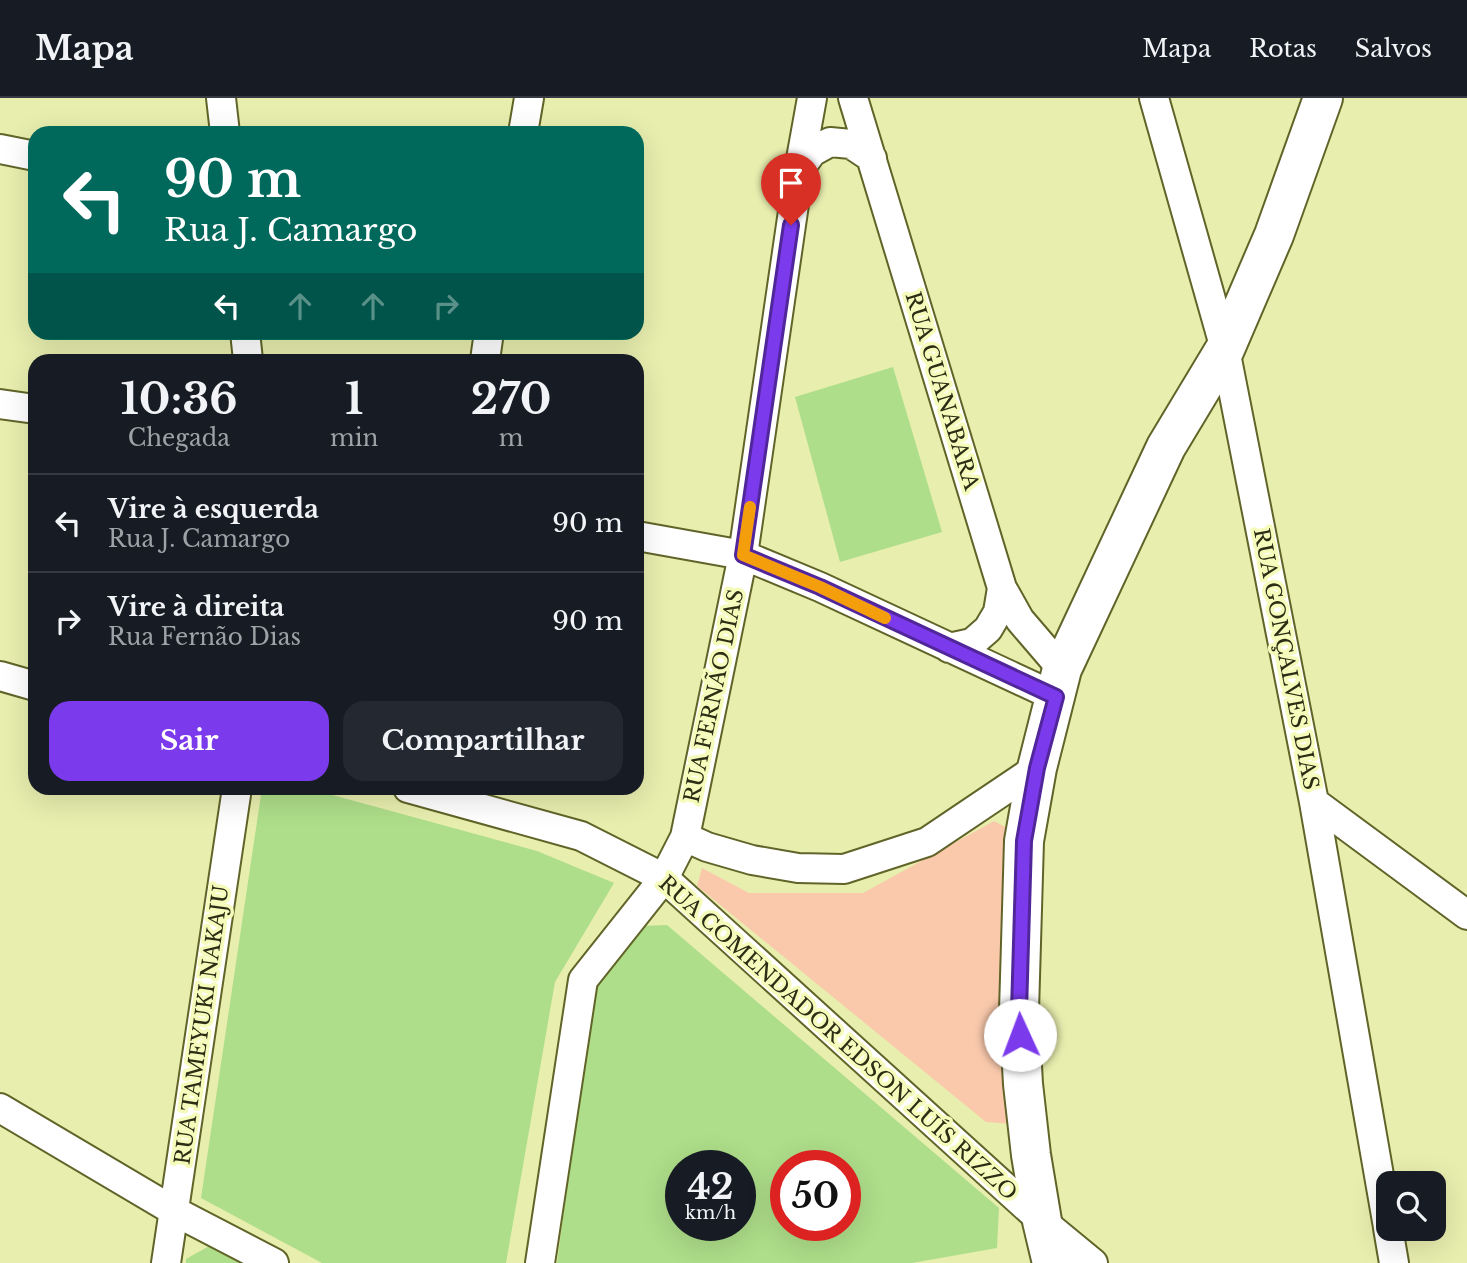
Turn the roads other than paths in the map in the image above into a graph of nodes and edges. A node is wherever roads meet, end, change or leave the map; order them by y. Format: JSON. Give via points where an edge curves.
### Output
{"nodes":[{"id":1,"x":221,"y":98,"type":"edge"},
{"id":2,"x":529,"y":98,"type":"edge"},
{"id":3,"x":812,"y":98,"type":"edge"},
{"id":4,"x":853,"y":98,"type":"edge"},
{"id":5,"x":1154,"y":98,"type":"edge"},
{"id":6,"x":1323,"y":98,"type":"edge"},
{"id":7,"x":224,"y":126,"type":"edge"},
{"id":8,"x":524,"y":126,"type":"edge"},
{"id":9,"x":0,"y":149,"type":"edge"},
{"id":10,"x":28,"y":155,"type":"edge"},
{"id":11,"x":872,"y":158,"type":"junction"},
{"id":12,"x":799,"y":170,"type":"junction"},
{"id":13,"x":1225,"y":349,"type":"junction"},
{"id":14,"x":0,"y":404,"type":"edge"},
{"id":15,"x":28,"y":408,"type":"edge"},
{"id":16,"x":644,"y":537,"type":"edge"},
{"id":17,"x":743,"y":555,"type":"junction"},
{"id":18,"x":1002,"y":588,"type":"junction"},
{"id":19,"x":949,"y":648,"type":"junction"},
{"id":20,"x":0,"y":676,"type":"edge"},
{"id":21,"x":1059,"y":683,"type":"junction"},
{"id":22,"x":28,"y":684,"type":"edge"},
{"id":23,"x":1037,"y":768,"type":"junction"},
{"id":24,"x":236,"y":795,"type":"edge"},
{"id":25,"x":433,"y":795,"type":"edge"},
{"id":26,"x":1314,"y":802,"type":"junction"},
{"id":27,"x":685,"y":836,"type":"junction"},
{"id":28,"x":664,"y":878,"type":"junction"},
{"id":29,"x":1467,"y":915,"type":"edge"},
{"id":30,"x":0,"y":1108,"type":"edge"},
{"id":31,"x":1378,"y":1171,"type":"edge"},
{"id":32,"x":174,"y":1212,"type":"junction"},
{"id":33,"x":1042,"y":1221,"type":"junction"},
{"id":34,"x":1390,"y":1241,"type":"edge"},
{"id":35,"x":166,"y":1263,"type":"edge"},
{"id":36,"x":274,"y":1263,"type":"edge"},
{"id":37,"x":540,"y":1263,"type":"edge"},
{"id":38,"x":1050,"y":1263,"type":"edge"},
{"id":39,"x":1093,"y":1263,"type":"edge"},
{"id":40,"x":1394,"y":1263,"type":"edge"}],
"edges":[{"from":1,"to":7,"type":"street"},
{"from":2,"to":8,"type":"street"},
{"from":3,"to":12,"type":"street","name":"RUA FERNÃO DIAS"},
{"from":4,"to":11,"type":"street","name":"RUA GUANABARA"},
{"from":5,"to":13,"type":"street","name":"RUA GONÇALVES DIAS"},
{"from":6,"to":13,"type":"main road","via":[[1274,235]]},
{"from":9,"to":10,"type":"street"},
{"from":11,"to":12,"type":"street","via":[[851,144],[830,142],[812,152]]},
{"from":11,"to":18,"type":"street","name":"RUA GUANABARA"},
{"from":12,"to":17,"type":"street","name":"RUA FERNÃO DIAS"},
{"from":13,"to":21,"type":"main road","via":[[1166,447]]},
{"from":13,"to":26,"type":"street","name":"RUA GONÇALVES DIAS"},
{"from":14,"to":15,"type":"street"},
{"from":16,"to":17,"type":"street"},
{"from":17,"to":19,"type":"street"},
{"from":17,"to":27,"type":"street","name":"RUA FERNÃO DIAS"},
{"from":18,"to":19,"type":"street","via":[[998,612],[988,629],[972,643]]},
{"from":18,"to":21,"type":"street","name":"RUA GUANABARA"},
{"from":19,"to":21,"type":"street"},
{"from":20,"to":22,"type":"street"},
{"from":21,"to":23,"type":"main road"},
{"from":23,"to":27,"type":"street","via":[[927,842],[844,869],[752,860]]},
{"from":23,"to":33,"type":"main road","via":[[1024,841],[1019,1011],[1024,1096]]},
{"from":24,"to":32,"type":"street","name":"RUA TAMEYUKI NAKAJU"},
{"from":25,"to":28,"type":"street","name":"RUA COMENDADOR EDSON LUÍS RIZZO","via":[[581,836]]},
{"from":26,"to":29,"type":"street"},
{"from":26,"to":31,"type":"street","name":"RUA GONÇALVES DIAS"},
{"from":27,"to":28,"type":"street","name":"RUA FERNÃO DIAS"},
{"from":28,"to":33,"type":"street","name":"RUA COMENDADOR EDSON LUÍS RIZZO"},
{"from":28,"to":37,"type":"street","name":"RUA FERNÃO DIAS","via":[[583,980]]},
{"from":30,"to":32,"type":"street"},
{"from":32,"to":35,"type":"street","name":"RUA TAMEYUKI NAKAJU"},
{"from":32,"to":36,"type":"street"},
{"from":33,"to":38,"type":"main road"},
{"from":33,"to":39,"type":"street","name":"RUA COMENDADOR EDSON LUÍS RIZZO"},
{"from":34,"to":40,"type":"street","name":"RUA GONÇALVES DIAS"}]}
